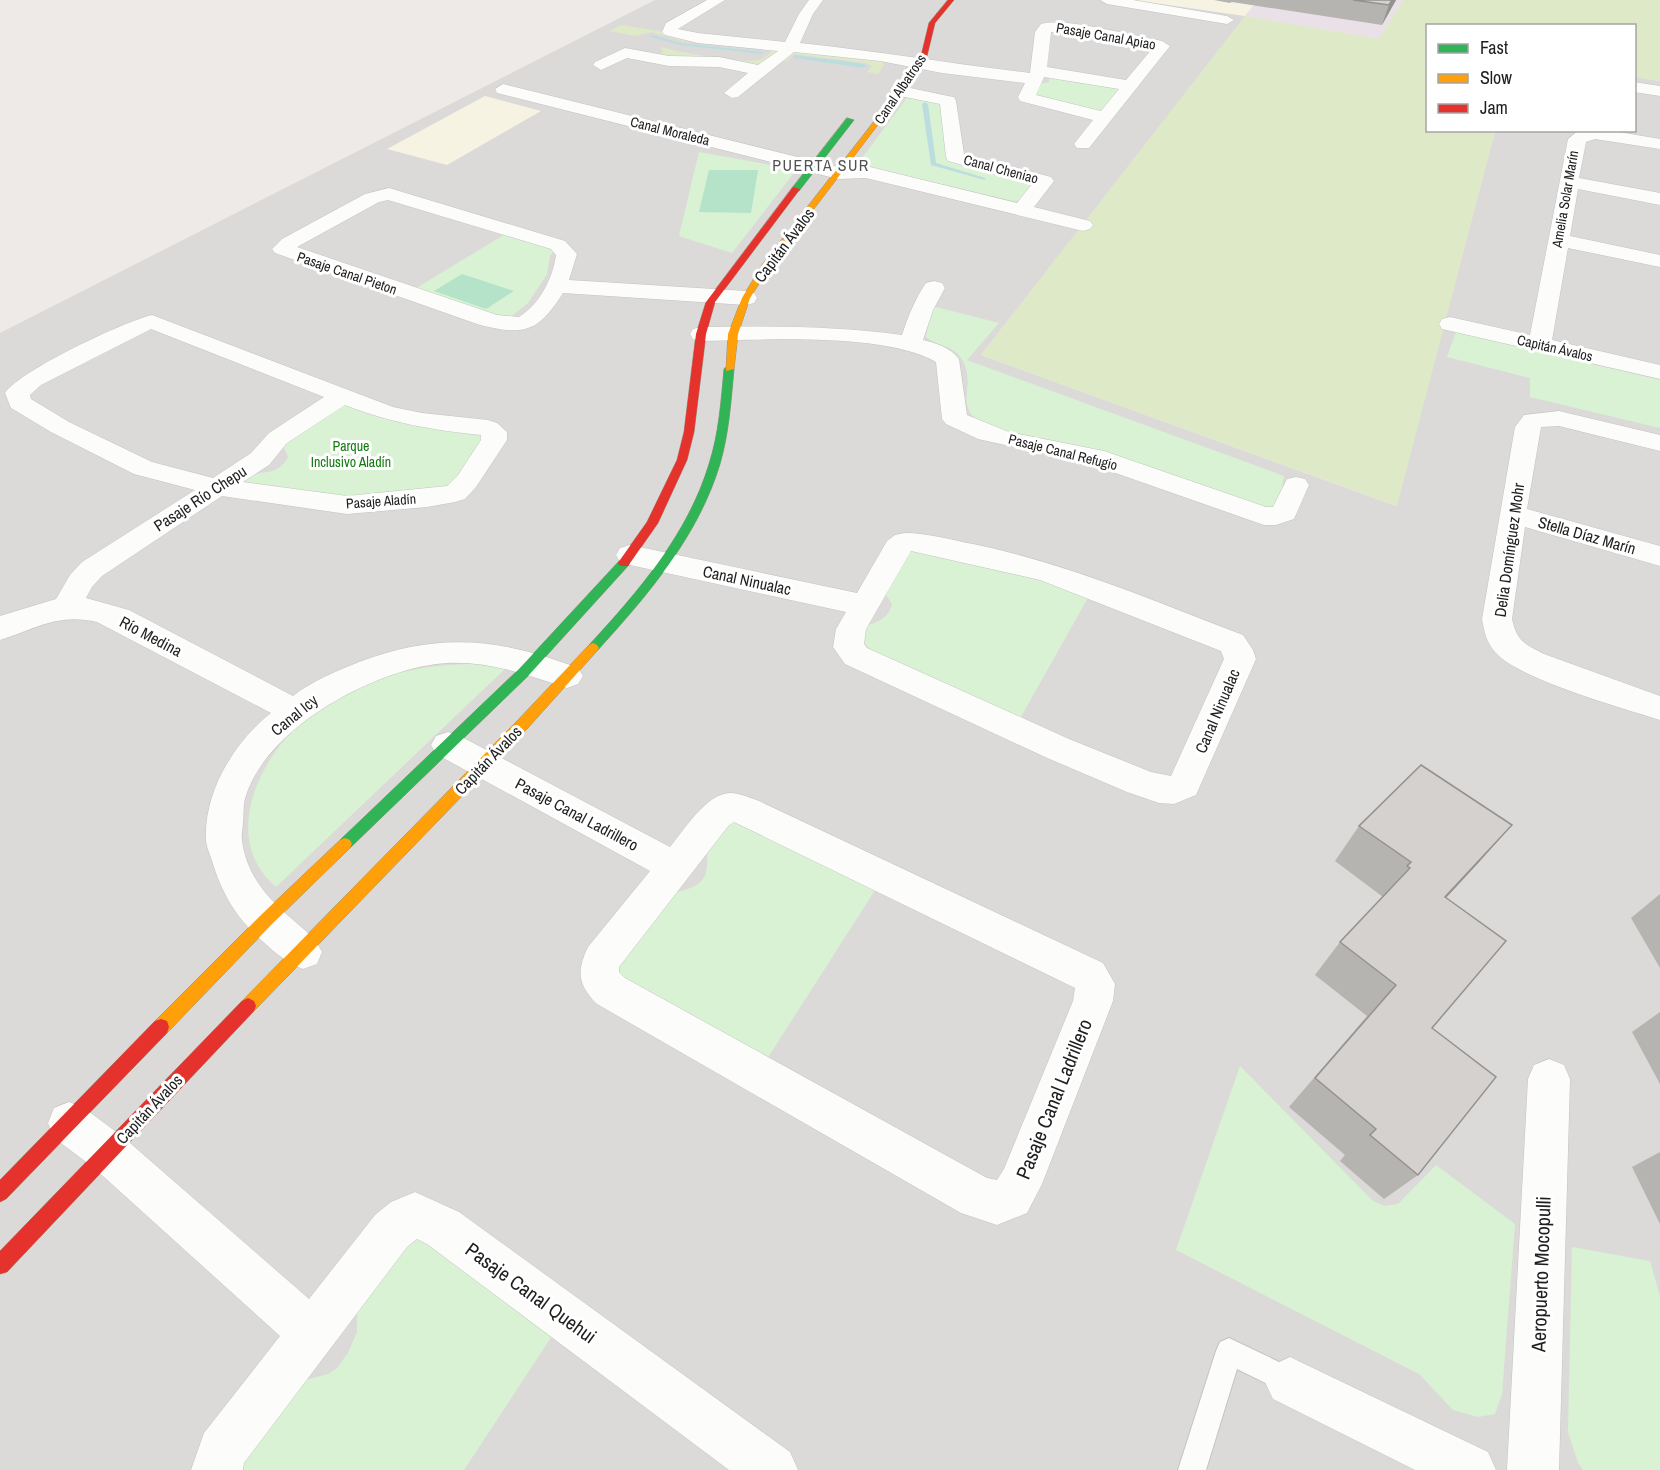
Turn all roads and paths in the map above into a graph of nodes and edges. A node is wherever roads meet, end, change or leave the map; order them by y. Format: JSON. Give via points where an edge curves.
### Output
{"nodes":[{"id":1,"x":718,"y":0,"type":"edge"},
{"id":2,"x":816,"y":0,"type":"edge"},
{"id":3,"x":951,"y":0,"type":"edge"},
{"id":4,"x":1107,"y":0,"type":"edge"},
{"id":5,"x":1149,"y":3,"type":"edge"},
{"id":6,"x":1227,"y":20,"type":"dead end"},
{"id":7,"x":791,"y":45,"type":"junction"},
{"id":8,"x":920,"y":64,"type":"junction"},
{"id":9,"x":601,"y":65,"type":"dead end"},
{"id":10,"x":763,"y":71,"type":"junction"},
{"id":11,"x":1037,"y":75,"type":"junction"},
{"id":12,"x":1131,"y":86,"type":"junction"},
{"id":13,"x":1636,"y":87,"type":"edge"},
{"id":14,"x":503,"y":89,"type":"dead end"},
{"id":15,"x":901,"y":91,"type":"junction"},
{"id":16,"x":1660,"y":91,"type":"edge"},
{"id":17,"x":732,"y":93,"type":"dead end"},
{"id":18,"x":862,"y":106,"type":"dead end"},
{"id":19,"x":1106,"y":117,"type":"junction"},
{"id":20,"x":1083,"y":144,"type":"dead end"},
{"id":21,"x":1660,"y":144,"type":"edge"},
{"id":22,"x":813,"y":167,"type":"junction"},
{"id":23,"x":838,"y":173,"type":"junction"},
{"id":24,"x":1568,"y":182,"type":"junction"},
{"id":25,"x":1660,"y":199,"type":"edge"},
{"id":26,"x":1023,"y":209,"type":"junction"},
{"id":27,"x":1558,"y":240,"type":"junction"},
{"id":28,"x":1660,"y":261,"type":"edge"},
{"id":29,"x":557,"y":286,"type":"junction"},
{"id":30,"x":934,"y":288,"type":"dead end"},
{"id":31,"x":715,"y":296,"type":"junction"},
{"id":32,"x":746,"y":298,"type":"junction"},
{"id":33,"x":1452,"y":317,"type":"dead end"},
{"id":34,"x":701,"y":334,"type":"junction"},
{"id":35,"x":733,"y":334,"type":"junction"},
{"id":36,"x":1542,"y":336,"type":"junction"},
{"id":37,"x":910,"y":344,"type":"junction"},
{"id":38,"x":1660,"y":356,"type":"edge"},
{"id":39,"x":1660,"y":372,"type":"edge"},
{"id":40,"x":340,"y":397,"type":"junction"},
{"id":41,"x":1660,"y":443,"type":"edge"},
{"id":42,"x":1296,"y":485,"type":"dead end"},
{"id":43,"x":217,"y":487,"type":"junction"},
{"id":44,"x":1513,"y":514,"type":"junction"},
{"id":45,"x":630,"y":555,"type":"junction"},
{"id":46,"x":1660,"y":556,"type":"edge"},
{"id":47,"x":665,"y":563,"type":"junction"},
{"id":48,"x":863,"y":604,"type":"junction"},
{"id":49,"x":67,"y":607,"type":"junction"},
{"id":50,"x":0,"y":629,"type":"edge"},
{"id":51,"x":534,"y":662,"type":"junction"},
{"id":52,"x":567,"y":676,"type":"junction"},
{"id":53,"x":1660,"y":708,"type":"edge"},
{"id":54,"x":294,"y":711,"type":"junction"},
{"id":55,"x":448,"y":745,"type":"junction"},
{"id":56,"x":484,"y":765,"type":"junction"},
{"id":57,"x":675,"y":867,"type":"junction"},
{"id":58,"x":266,"y":920,"type":"junction"},
{"id":59,"x":303,"y":952,"type":"junction"},
{"id":60,"x":1549,"y":1079,"type":"dead end"},
{"id":61,"x":69,"y":1123,"type":"junction"},
{"id":62,"x":108,"y":1152,"type":"junction"},
{"id":63,"x":0,"y":1193,"type":"edge"},
{"id":64,"x":0,"y":1265,"type":"edge"},
{"id":65,"x":313,"y":1334,"type":"junction"},
{"id":66,"x":1290,"y":1382,"type":"joint"},
{"id":67,"x":217,"y":1470,"type":"edge"},
{"id":68,"x":772,"y":1470,"type":"edge"},
{"id":69,"x":1192,"y":1470,"type":"edge"},
{"id":70,"x":1470,"y":1470,"type":"edge"},
{"id":71,"x":1533,"y":1470,"type":"edge"}],
"edges":[{"from":1,"to":7,"type":"street","via":[[671,26],[670,32],[707,39]]},
{"from":2,"to":7,"type":"street"},
{"from":3,"to":8,"type":"street","name":"Canal Albatross","via":[[932,23]]},
{"from":4,"to":5,"type":"street"},
{"from":5,"to":6,"type":"street"},
{"from":7,"to":8,"type":"street"},
{"from":7,"to":10,"type":"street"},
{"from":8,"to":11,"type":"street"},
{"from":8,"to":15,"type":"street","name":"Canal Albatross"},
{"from":9,"to":10,"type":"street","via":[[625,53],[669,61],[710,61]]},
{"from":10,"to":17,"type":"street"},
{"from":11,"to":12,"type":"street"},
{"from":11,"to":12,"type":"street","name":"Pasaje Canal Apiao","via":[[1043,32],[1048,26],[1162,45]]},
{"from":11,"to":19,"type":"street","name":"Pasaje Canal Apiao","via":[[1026,95],[1030,100]]},
{"from":12,"to":19,"type":"street","name":"Pasaje Canal Apiao"},
{"from":13,"to":16,"type":"street"},
{"from":14,"to":22,"type":"street","name":"Canal Moraleda"},
{"from":15,"to":23,"type":"street","name":"Canal Albatross"},
{"from":15,"to":26,"type":"street","name":"Canal Cheniao","via":[[948,101],[955,157],[1044,181]]},
{"from":18,"to":22,"type":"street","name":"Canal Albatross"},
{"from":19,"to":20,"type":"street","name":"Pasaje Canal Apiao"},
{"from":21,"to":24,"type":"street","name":"Amelia Solar Marín","via":[[1607,135],[1581,136],[1574,148]]},
{"from":22,"to":23,"type":"street","name":"Canal Moraleda"},
{"from":22,"to":31,"type":"street","name":"Capitán Ávalos"},
{"from":23,"to":26,"type":"street","name":"Canal Moraleda","via":[[866,172]]},
{"from":23,"to":26,"type":"street","name":"Canal Moraleda","via":[[854,183],[1078,230]]},
{"from":23,"to":32,"type":"street","name":"Capitán Ávalos","via":[[765,267]]},
{"from":24,"to":25,"type":"street"},
{"from":24,"to":27,"type":"street","name":"Amelia Solar Marín"},
{"from":27,"to":28,"type":"street"},
{"from":27,"to":36,"type":"street","name":"Amelia Solar Marín"},
{"from":29,"to":29,"type":"street","name":"Pasaje Canal Pieton","via":[[567,262],[562,248],[396,195],[372,198],[282,249],[495,322],[526,322]]},
{"from":29,"to":31,"type":"street"},
{"from":30,"to":37,"type":"street"},
{"from":31,"to":32,"type":"street"},
{"from":31,"to":34,"type":"street","name":"Capitán Ávalos"},
{"from":32,"to":35,"type":"street","name":"Capitán Ávalos"},
{"from":33,"to":36,"type":"street","name":"Capitán Ávalos"},
{"from":34,"to":35,"type":"street","name":"Pasaje Canal Refugio"},
{"from":34,"to":45,"type":"street","name":"Capitán Ávalos","via":[[682,460],[652,524]]},
{"from":35,"to":37,"type":"street","name":"Pasaje Canal Refugio","via":[[872,337]]},
{"from":35,"to":47,"type":"street","name":"Capitán Ávalos","via":[[722,434],[714,464],[703,496]]},
{"from":36,"to":38,"type":"street","name":"Capitán Ávalos"},
{"from":36,"to":39,"type":"street","name":"Capitán Ávalos"},
{"from":37,"to":42,"type":"street","name":"Pasaje Canal Refugio","via":[[946,359],[954,416],[961,423],[1021,442],[1094,457],[1268,516],[1284,513]]},
{"from":40,"to":43,"type":"street","name":"Pasaje Río Chepu","via":[[278,438],[260,459]]},
{"from":40,"to":43,"type":"street","name":"Pasaje Aladín","via":[[403,417],[488,428],[494,432],[494,440],[467,481],[455,493],[443,496],[347,505]]},
{"from":40,"to":43,"type":"street","name":"Pasaje Aladín","via":[[152,322],[33,380],[17,393],[20,403],[126,461]]},
{"from":41,"to":44,"type":"street","name":"Delia Domínguez Mohr","via":[[1559,418],[1533,420],[1524,442]]},
{"from":43,"to":49,"type":"street","name":"Pasaje Río Chepu","via":[[92,569]]},
{"from":44,"to":46,"type":"street","name":"Stella Díaz Marín"},
{"from":44,"to":53,"type":"street","name":"Delia Domínguez Mohr","via":[[1497,619],[1506,645],[1552,670]]},
{"from":45,"to":47,"type":"street","name":"Canal Ninualac"},
{"from":45,"to":51,"type":"street","name":"Capitán Ávalos"},
{"from":47,"to":48,"type":"street","name":"Canal Ninualac"},
{"from":47,"to":52,"type":"street","name":"Capitán Ávalos"},
{"from":48,"to":48,"type":"street","name":"Canal Ninualac","via":[[849,636],[848,647],[856,656],[1057,748],[1159,789],[1174,790],[1184,784],[1240,659],[1238,650],[1222,638],[1048,572],[917,542],[905,542],[897,548]]},
{"from":49,"to":50,"type":"street","name":"Río Medina","via":[[33,615]]},
{"from":49,"to":54,"type":"street","name":"Río Medina","via":[[106,612]]},
{"from":51,"to":52,"type":"street","name":"Canal Icy"},
{"from":51,"to":54,"type":"street","name":"Canal Icy","via":[[457,652],[400,659],[345,680]]},
{"from":51,"to":55,"type":"street","name":"Capitán Ávalos"},
{"from":52,"to":56,"type":"street","name":"Capitán Ávalos"},
{"from":54,"to":58,"type":"street","name":"Canal Icy","via":[[250,756],[233,786],[224,819],[224,844],[237,883]]},
{"from":55,"to":56,"type":"street","name":"Pasaje Canal Ladrillero"},
{"from":55,"to":58,"type":"street","name":"Capitán Ávalos"},
{"from":56,"to":57,"type":"street","name":"Pasaje Canal Ladrillero"},
{"from":56,"to":59,"type":"street","name":"Capitán Ávalos"},
{"from":57,"to":57,"type":"street","name":"Pasaje Canal Ladrillero","via":[[602,959],[598,971],[611,991],[977,1197],[993,1203],[1006,1202],[1015,1195],[1093,1001],[1095,984],[1089,976],[738,808],[730,807],[717,815]]},
{"from":58,"to":59,"type":"street","name":"Canal Icy"},
{"from":58,"to":61,"type":"street","name":"Capitán Ávalos"},
{"from":59,"to":62,"type":"street","name":"Capitán Ávalos"},
{"from":60,"to":71,"type":"street","name":"Aeropuerto Mocopulli"},
{"from":61,"to":62,"type":"street"},
{"from":61,"to":63,"type":"street","name":"Capitán Ávalos"},
{"from":62,"to":64,"type":"street","name":"Capitán Ávalos"},
{"from":62,"to":65,"type":"street"},
{"from":65,"to":67,"type":"street","name":"Pasaje Canal Quehui","via":[[222,1450]]},
{"from":65,"to":68,"type":"street","name":"Pasaje Canal Quehui","via":[[391,1232],[407,1218],[421,1216]]},
{"from":66,"to":69,"type":"lane","via":[[1229,1351]]},
{"from":66,"to":70,"type":"street"}]}
